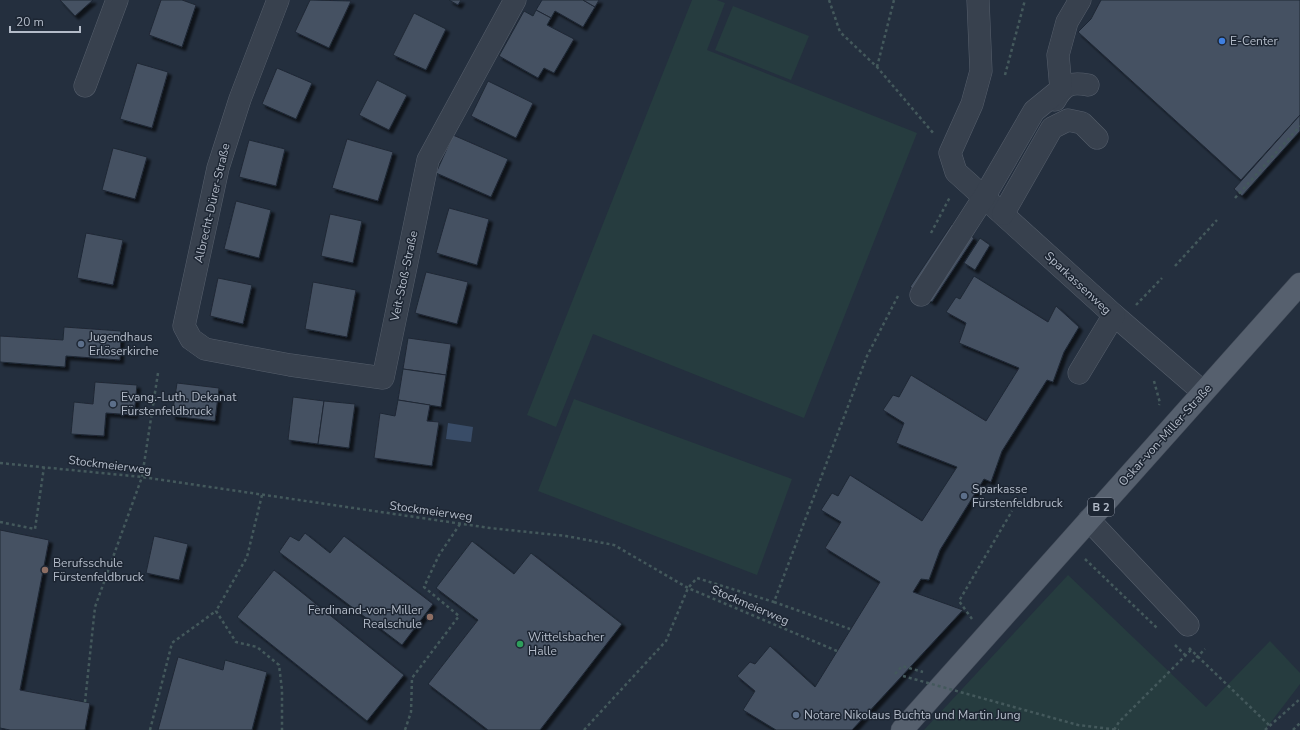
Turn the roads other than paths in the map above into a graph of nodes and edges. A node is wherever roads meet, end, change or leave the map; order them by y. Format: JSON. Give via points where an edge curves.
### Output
{"nodes":[{"id":1,"x":117,"y":0,"type":"edge"},
{"id":2,"x":278,"y":0,"type":"edge"},
{"id":3,"x":515,"y":0,"type":"edge"},
{"id":4,"x":978,"y":0,"type":"edge"},
{"id":5,"x":1080,"y":0,"type":"edge"},
{"id":6,"x":1088,"y":85,"type":"dead end"},
{"id":7,"x":85,"y":86,"type":"dead end"},
{"id":8,"x":1061,"y":89,"type":"junction"},
{"id":9,"x":1097,"y":138,"type":"dead end"},
{"id":10,"x":993,"y":205,"type":"junction"},
{"id":11,"x":1300,"y":284,"type":"edge"},
{"id":12,"x":921,"y":295,"type":"dead end"},
{"id":13,"x":1114,"y":316,"type":"junction"},
{"id":14,"x":191,"y":339,"type":"joint"},
{"id":15,"x":1079,"y":373,"type":"dead end"},
{"id":16,"x":1203,"y":392,"type":"junction"},
{"id":17,"x":1089,"y":520,"type":"junction"},
{"id":18,"x":1187,"y":635,"type":"road end"},
{"id":19,"x":902,"y":730,"type":"edge"}],
"edges":[{"from":1,"to":7,"type":"street"},
{"from":2,"to":14,"type":"street","name":"Albrecht-Dürer-Straße","via":[[240,99],[218,168],[184,326]]},
{"from":3,"to":14,"type":"street","name":"Veit-Stoß-Straße","via":[[428,160],[383,378],[290,365],[205,349]]},
{"from":4,"to":10,"type":"street","name":"Sparkassenweg","via":[[981,71],[956,167]]},
{"from":5,"to":8,"type":"street","via":[[1067,22],[1058,56]]},
{"from":6,"to":8,"type":"street","via":[[1075,82]]},
{"from":8,"to":10,"type":"street"},
{"from":9,"to":10,"type":"street","via":[[1082,123],[1068,120],[1052,128]]},
{"from":10,"to":12,"type":"street"},
{"from":10,"to":13,"type":"street","name":"Sparkassenweg"},
{"from":11,"to":16,"type":"main road","name":"Oskar-von-Miller-Straße","number":"B 2"},
{"from":13,"to":15,"type":"street"},
{"from":13,"to":16,"type":"street","name":"Sparkassenweg"},
{"from":16,"to":17,"type":"main road","name":"Oskar-von-Miller-Straße","number":"B 2"},
{"from":17,"to":18,"type":"street"},
{"from":17,"to":19,"type":"main road","name":"Oskar-von-Miller-Straße","number":"B 2"}]}
